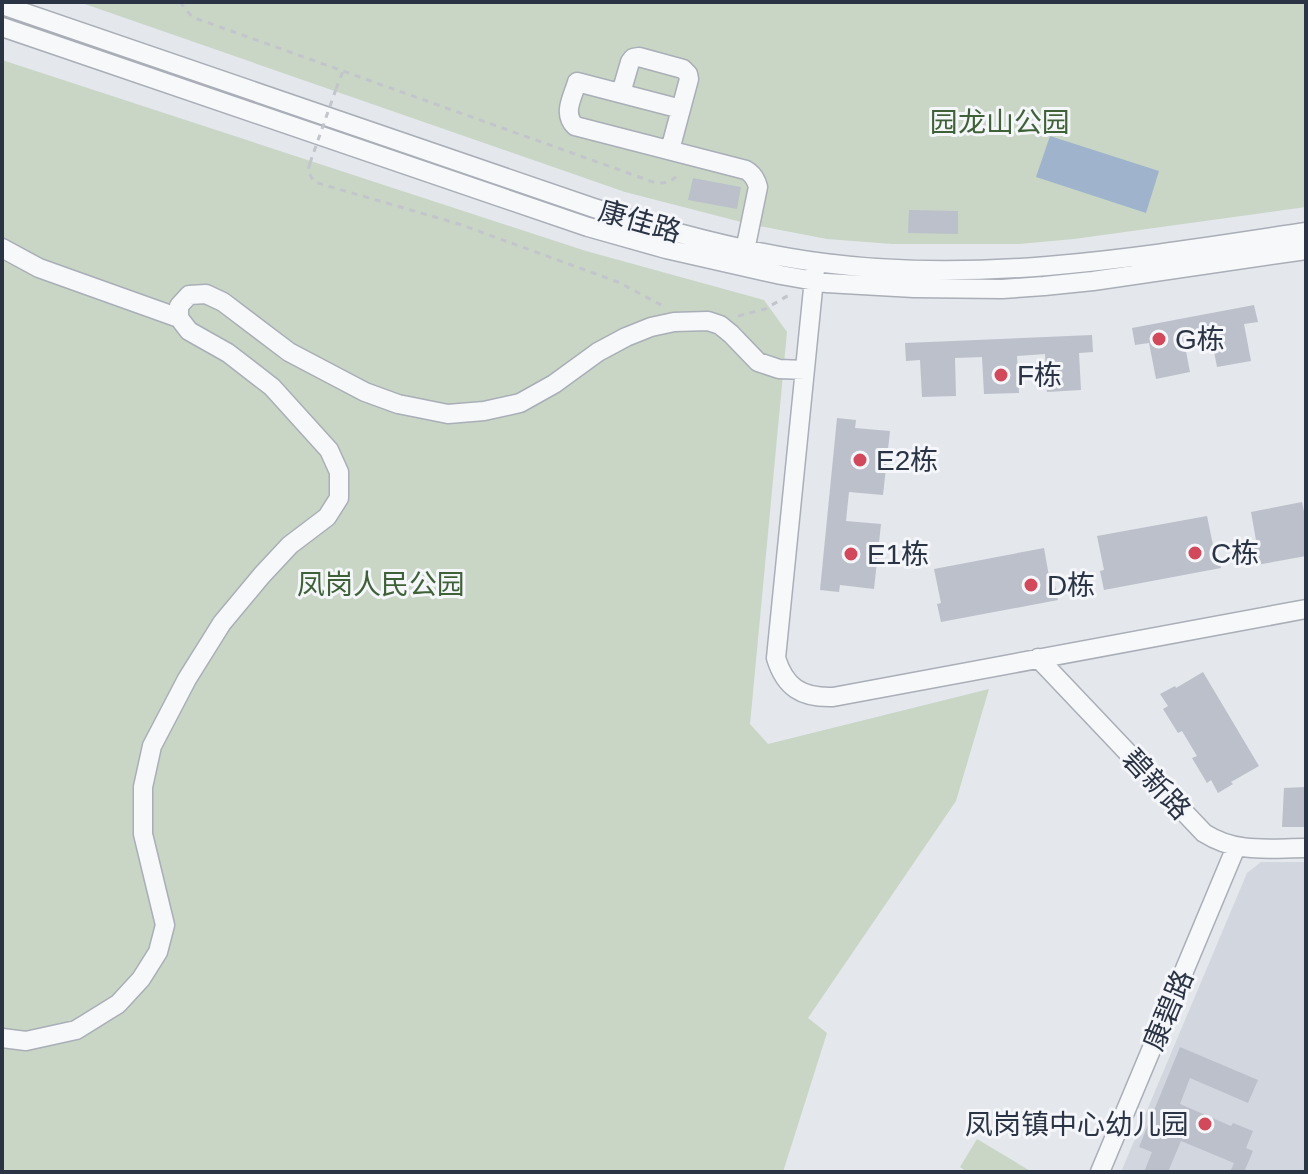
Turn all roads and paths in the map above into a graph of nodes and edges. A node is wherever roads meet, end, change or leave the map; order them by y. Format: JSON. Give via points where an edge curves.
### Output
{"nodes":[{"id":1,"x":180,"y":2,"type":"edge"},
{"id":2,"x":2,"y":5,"type":"edge"},
{"id":3,"x":2,"y":27,"type":"edge"},
{"id":4,"x":343,"y":71,"type":"junction"},
{"id":5,"x":621,"y":93,"type":"junction"},
{"id":6,"x":681,"y":109,"type":"junction"},
{"id":7,"x":670,"y":150,"type":"junction"},
{"id":8,"x":677,"y":175,"type":"dead end"},
{"id":9,"x":1306,"y":232,"type":"edge"},
{"id":10,"x":2,"y":248,"type":"edge"},
{"id":11,"x":1306,"y":250,"type":"edge"},
{"id":12,"x":743,"y":258,"type":"junction"},
{"id":13,"x":815,"y":271,"type":"junction"},
{"id":14,"x":789,"y":295,"type":"dead end"},
{"id":15,"x":667,"y":308,"type":"dead end"},
{"id":16,"x":179,"y":318,"type":"junction"},
{"id":17,"x":720,"y":325,"type":"junction"},
{"id":18,"x":805,"y":370,"type":"junction"},
{"id":19,"x":1306,"y":609,"type":"edge"},
{"id":20,"x":1038,"y":658,"type":"junction"},
{"id":21,"x":1236,"y":847,"type":"junction"},
{"id":22,"x":1306,"y":848,"type":"edge"},
{"id":23,"x":2,"y":1038,"type":"edge"},
{"id":24,"x":1100,"y":1172,"type":"edge"}],
"edges":[{"from":1,"to":4,"type":"path","via":[[192,17]]},
{"from":2,"to":12,"type":"street","name":"康佳路"},
{"from":3,"to":12,"type":"street","name":"康佳路","via":[[588,227],[653,246]]},
{"from":4,"to":8,"type":"path","via":[[656,183]]},
{"from":4,"to":15,"type":"path","bridge":true,"via":[[310,163],[314,182],[459,224],[618,282]]},
{"from":5,"to":6,"type":"street"},
{"from":5,"to":6,"type":"street","via":[[630,62],[639,57],[688,74]]},
{"from":5,"to":7,"type":"street","via":[[577,82],[570,121]]},
{"from":6,"to":7,"type":"street"},
{"from":7,"to":12,"type":"street","via":[[754,176],[758,187]]},
{"from":9,"to":13,"type":"street","name":"康佳路","via":[[1042,268]]},
{"from":10,"to":16,"type":"street","via":[[39,268]]},
{"from":11,"to":13,"type":"street","name":"康佳路","via":[[1002,289],[914,288]]},
{"from":12,"to":13,"type":"street","name":"康佳路"},
{"from":13,"to":18,"type":"street"},
{"from":14,"to":17,"type":"path"},
{"from":16,"to":17,"type":"street","via":[[179,306],[189,295],[206,294],[289,352],[365,392],[448,414],[520,403],[598,352],[651,327],[691,321]]},
{"from":16,"to":23,"type":"street","via":[[189,331],[272,387],[329,450],[339,472],[339,498],[327,517],[290,545],[222,623],[152,746],[143,787],[143,834],[165,925],[158,952],[118,1004],[76,1030],[26,1041]]},
{"from":17,"to":18,"type":"street","via":[[758,362]]},
{"from":18,"to":20,"type":"street","via":[[776,658],[790,685],[817,698],[833,697]]},
{"from":19,"to":20,"type":"street"},
{"from":20,"to":21,"type":"street","name":"碧新路","via":[[1204,833]]},
{"from":21,"to":22,"type":"street","name":"碧新路"},
{"from":21,"to":24,"type":"street","name":"康碧路"}]}
